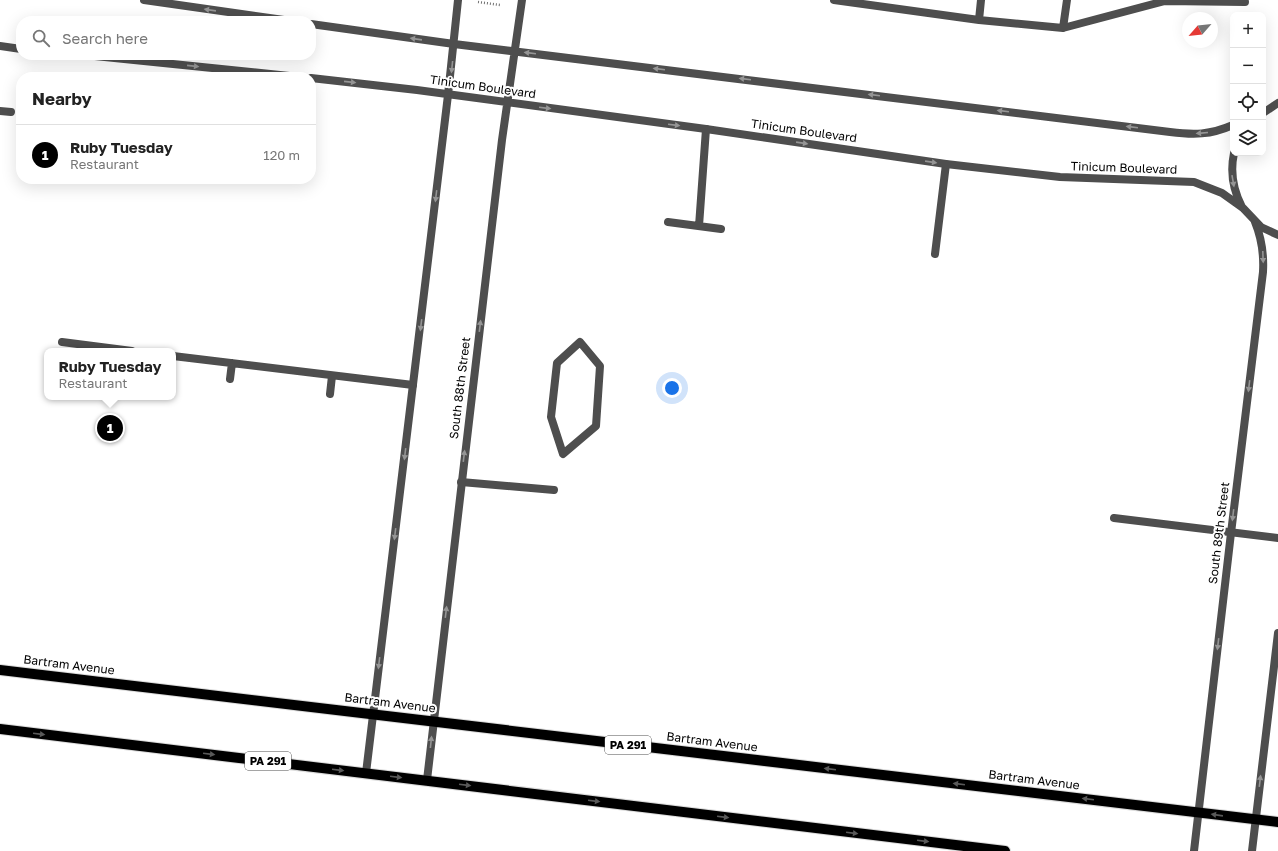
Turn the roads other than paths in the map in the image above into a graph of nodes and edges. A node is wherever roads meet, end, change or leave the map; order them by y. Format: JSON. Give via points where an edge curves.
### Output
{"nodes":[{"id":1,"x":144,"y":0,"type":"edge"},
{"id":2,"x":458,"y":0,"type":"edge"},
{"id":3,"x":522,"y":0,"type":"edge"},
{"id":4,"x":834,"y":0,"type":"edge"},
{"id":5,"x":981,"y":0,"type":"edge"},
{"id":6,"x":1067,"y":0,"type":"edge"},
{"id":7,"x":1165,"y":1,"type":"edge"},
{"id":8,"x":1245,"y":2,"type":"dead end"},
{"id":9,"x":888,"y":4,"type":"edge"},
{"id":10,"x":256,"y":16,"type":"edge"},
{"id":11,"x":979,"y":20,"type":"junction"},
{"id":12,"x":316,"y":25,"type":"edge"},
{"id":13,"x":1063,"y":28,"type":"junction"},
{"id":14,"x":454,"y":44,"type":"junction"},
{"id":15,"x":0,"y":46,"type":"edge"},
{"id":16,"x":16,"y":48,"type":"edge"},
{"id":17,"x":514,"y":51,"type":"junction"},
{"id":18,"x":134,"y":60,"type":"edge"},
{"id":19,"x":250,"y":72,"type":"edge"},
{"id":20,"x":316,"y":79,"type":"edge"},
{"id":21,"x":448,"y":95,"type":"junction"},
{"id":22,"x":506,"y":103,"type":"junction"},
{"id":23,"x":1276,"y":105,"type":"edge"},
{"id":24,"x":0,"y":110,"type":"edge"},
{"id":25,"x":1266,"y":111,"type":"edge"},
{"id":26,"x":11,"y":112,"type":"dead end"},
{"id":27,"x":1230,"y":126,"type":"edge"},
{"id":28,"x":706,"y":129,"type":"junction"},
{"id":29,"x":1234,"y":156,"type":"edge"},
{"id":30,"x":946,"y":164,"type":"junction"},
{"id":31,"x":1243,"y":208,"type":"junction"},
{"id":32,"x":1254,"y":220,"type":"junction"},
{"id":33,"x":668,"y":222,"type":"dead end"},
{"id":34,"x":699,"y":226,"type":"junction"},
{"id":35,"x":721,"y":229,"type":"dead end"},
{"id":36,"x":1278,"y":235,"type":"edge"},
{"id":37,"x":935,"y":254,"type":"dead end"},
{"id":38,"x":62,"y":342,"type":"dead end"},
{"id":39,"x":580,"y":342,"type":"joint"},
{"id":40,"x":109,"y":348,"type":"edge"},
{"id":41,"x":176,"y":356,"type":"edge"},
{"id":42,"x":232,"y":363,"type":"junction"},
{"id":43,"x":332,"y":376,"type":"junction"},
{"id":44,"x":230,"y":379,"type":"dead end"},
{"id":45,"x":413,"y":386,"type":"junction"},
{"id":46,"x":330,"y":394,"type":"dead end"},
{"id":47,"x":461,"y":482,"type":"junction"},
{"id":48,"x":554,"y":490,"type":"dead end"},
{"id":49,"x":1114,"y":518,"type":"dead end"},
{"id":50,"x":1231,"y":533,"type":"junction"},
{"id":51,"x":1278,"y":538,"type":"edge"},
{"id":52,"x":1278,"y":633,"type":"edge"},
{"id":53,"x":0,"y":670,"type":"edge"},
{"id":54,"x":373,"y":714,"type":"junction"},
{"id":55,"x":433,"y":721,"type":"junction"},
{"id":56,"x":0,"y":729,"type":"edge"},
{"id":57,"x":366,"y":773,"type":"junction"},
{"id":58,"x":427,"y":780,"type":"junction"},
{"id":59,"x":1198,"y":812,"type":"junction"},
{"id":60,"x":1256,"y":820,"type":"junction"},
{"id":61,"x":1278,"y":822,"type":"edge"},
{"id":62,"x":1005,"y":851,"type":"edge"},
{"id":63,"x":1194,"y":851,"type":"edge"},
{"id":64,"x":1252,"y":851,"type":"edge"}],
"edges":[{"from":10,"to":1,"type":"street","one_way":true},
{"from":2,"to":14,"type":"street"},
{"from":3,"to":17,"type":"street","name":"South 88th Street"},
{"from":4,"to":9,"type":"street"},
{"from":5,"to":11,"type":"street"},
{"from":6,"to":13,"type":"street"},
{"from":7,"to":8,"type":"street"},
{"from":7,"to":13,"type":"street"},
{"from":9,"to":11,"type":"street"},
{"from":11,"to":13,"type":"street"},
{"from":14,"to":12,"type":"street","one_way":true},
{"from":14,"to":17,"type":"street"},
{"from":14,"to":21,"type":"street","one_way":true},
{"from":15,"to":16,"type":"street"},
{"from":17,"to":22,"type":"street","name":"South 88th Street"},
{"from":27,"to":17,"type":"street","one_way":true,"via":[[1208,133],[1187,134]]},
{"from":18,"to":19,"type":"street","one_way":true},
{"from":20,"to":21,"type":"street","name":"Tinicum Boulevard","one_way":true},
{"from":21,"to":22,"type":"street","name":"Tinicum Boulevard"},
{"from":21,"to":45,"type":"street","one_way":true},
{"from":22,"to":28,"type":"street","name":"Tinicum Boulevard","one_way":true},
{"from":47,"to":22,"type":"street","name":"South 88th Street","one_way":true},
{"from":23,"to":25,"type":"street"},
{"from":24,"to":26,"type":"street"},
{"from":28,"to":30,"type":"street","name":"Tinicum Boulevard","one_way":true},
{"from":28,"to":34,"type":"street"},
{"from":29,"to":31,"type":"street","one_way":true,"via":[[1233,184]]},
{"from":30,"to":31,"type":"street","name":"Tinicum Boulevard","via":[[1060,177],[1194,182],[1222,193]]},
{"from":30,"to":37,"type":"street"},
{"from":31,"to":32,"type":"street","name":"Tinicum Boulevard"},
{"from":32,"to":36,"type":"street","name":"Tinicum Boulevard"},
{"from":32,"to":50,"type":"street","name":"South 89th Street","one_way":true,"via":[[1263,246],[1263,272]]},
{"from":33,"to":34,"type":"street"},
{"from":34,"to":35,"type":"street"},
{"from":38,"to":40,"type":"street"},
{"from":39,"to":39,"type":"street","via":[[600,366],[596,426],[563,454],[551,417],[557,363]]},
{"from":41,"to":42,"type":"street"},
{"from":42,"to":43,"type":"street"},
{"from":42,"to":44,"type":"street"},
{"from":43,"to":45,"type":"street"},
{"from":43,"to":46,"type":"street"},
{"from":45,"to":54,"type":"street","one_way":true},
{"from":47,"to":48,"type":"street"},
{"from":55,"to":47,"type":"street","name":"South 88th Street","one_way":true},
{"from":49,"to":50,"type":"street"},
{"from":50,"to":51,"type":"street"},
{"from":50,"to":59,"type":"street","name":"South 89th Street","one_way":true},
{"from":60,"to":52,"type":"street","one_way":true},
{"from":53,"to":54,"type":"main road","name":"Bartram Avenue","number":"PA 291"},
{"from":54,"to":55,"type":"main road","name":"Bartram Avenue","number":"PA 291"},
{"from":54,"to":57,"type":"street"},
{"from":58,"to":55,"type":"street","name":"South 88th Street","one_way":true},
{"from":59,"to":55,"type":"main road","name":"Bartram Avenue","number":"PA 291","one_way":true},
{"from":56,"to":57,"type":"main road","number":"PA 291","one_way":true},
{"from":57,"to":58,"type":"main road","number":"PA 291","one_way":true},
{"from":58,"to":62,"type":"main road","number":"PA 291","one_way":true},
{"from":60,"to":59,"type":"main road","name":"Bartram Avenue","number":"PA 291","one_way":true},
{"from":59,"to":63,"type":"street","name":"South 89th Street"},
{"from":60,"to":61,"type":"main road","name":"Bartram Avenue","number":"PA 291"},
{"from":60,"to":64,"type":"street"}]}
